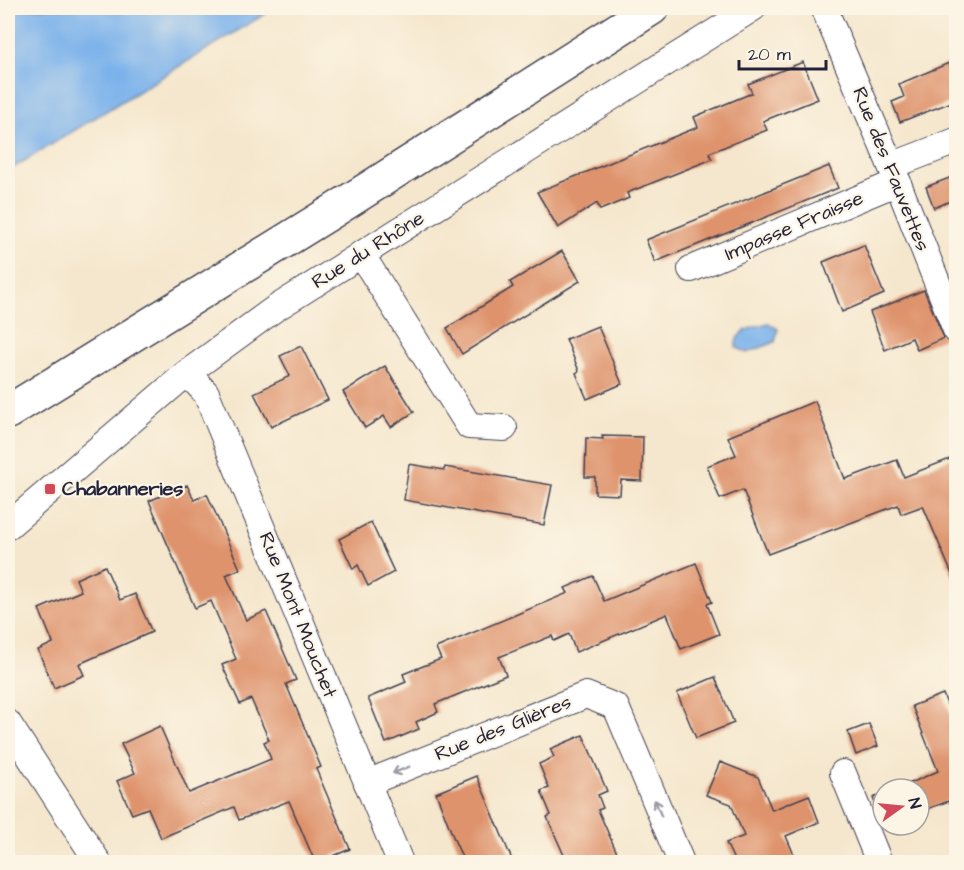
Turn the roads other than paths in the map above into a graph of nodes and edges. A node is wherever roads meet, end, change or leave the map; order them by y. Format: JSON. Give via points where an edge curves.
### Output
{"nodes":[{"id":1,"x":652,"y":8,"type":"edge"},
{"id":2,"x":753,"y":8,"type":"edge"},
{"id":3,"x":824,"y":8,"type":"edge"},
{"id":4,"x":957,"y":141,"type":"edge"},
{"id":5,"x":895,"y":174,"type":"junction"},
{"id":6,"x":361,"y":254,"type":"junction"},
{"id":7,"x":691,"y":269,"type":"dead end"},
{"id":8,"x":957,"y":330,"type":"edge"},
{"id":9,"x":187,"y":373,"type":"junction"},
{"id":10,"x":8,"y":412,"type":"edge"},
{"id":11,"x":504,"y":428,"type":"dead end"},
{"id":12,"x":8,"y":526,"type":"edge"},
{"id":13,"x":8,"y":723,"type":"edge"},
{"id":14,"x":843,"y":773,"type":"dead end"},
{"id":15,"x":367,"y":783,"type":"junction"},
{"id":16,"x":98,"y":862,"type":"edge"},
{"id":17,"x":400,"y":862,"type":"edge"},
{"id":18,"x":681,"y":862,"type":"edge"},
{"id":19,"x":879,"y":862,"type":"edge"}],
"edges":[{"from":1,"to":10,"type":"main road"},
{"from":2,"to":6,"type":"street","name":"Rue du Rhône"},
{"from":3,"to":5,"type":"street","name":"Rue des Fauvettes"},
{"from":4,"to":5,"type":"street","name":"Impasse Fraisse"},
{"from":5,"to":7,"type":"street","name":"Impasse Fraisse"},
{"from":5,"to":8,"type":"street","name":"Rue des Fauvettes"},
{"from":6,"to":9,"type":"street","name":"Rue du Rhône","via":[[273,310]]},
{"from":6,"to":11,"type":"street","via":[[469,426]]},
{"from":9,"to":12,"type":"street","name":"Rue du Rhône"},
{"from":9,"to":15,"type":"street","name":"Rue Mont Mouchet","via":[[206,393]]},
{"from":13,"to":16,"type":"street"},
{"from":14,"to":19,"type":"street"},
{"from":15,"to":17,"type":"street","name":"Rue Mont Mouchet"},
{"from":18,"to":15,"type":"street","name":"Rue des Glières","one_way":true,"via":[[616,706],[586,695]]}]}
